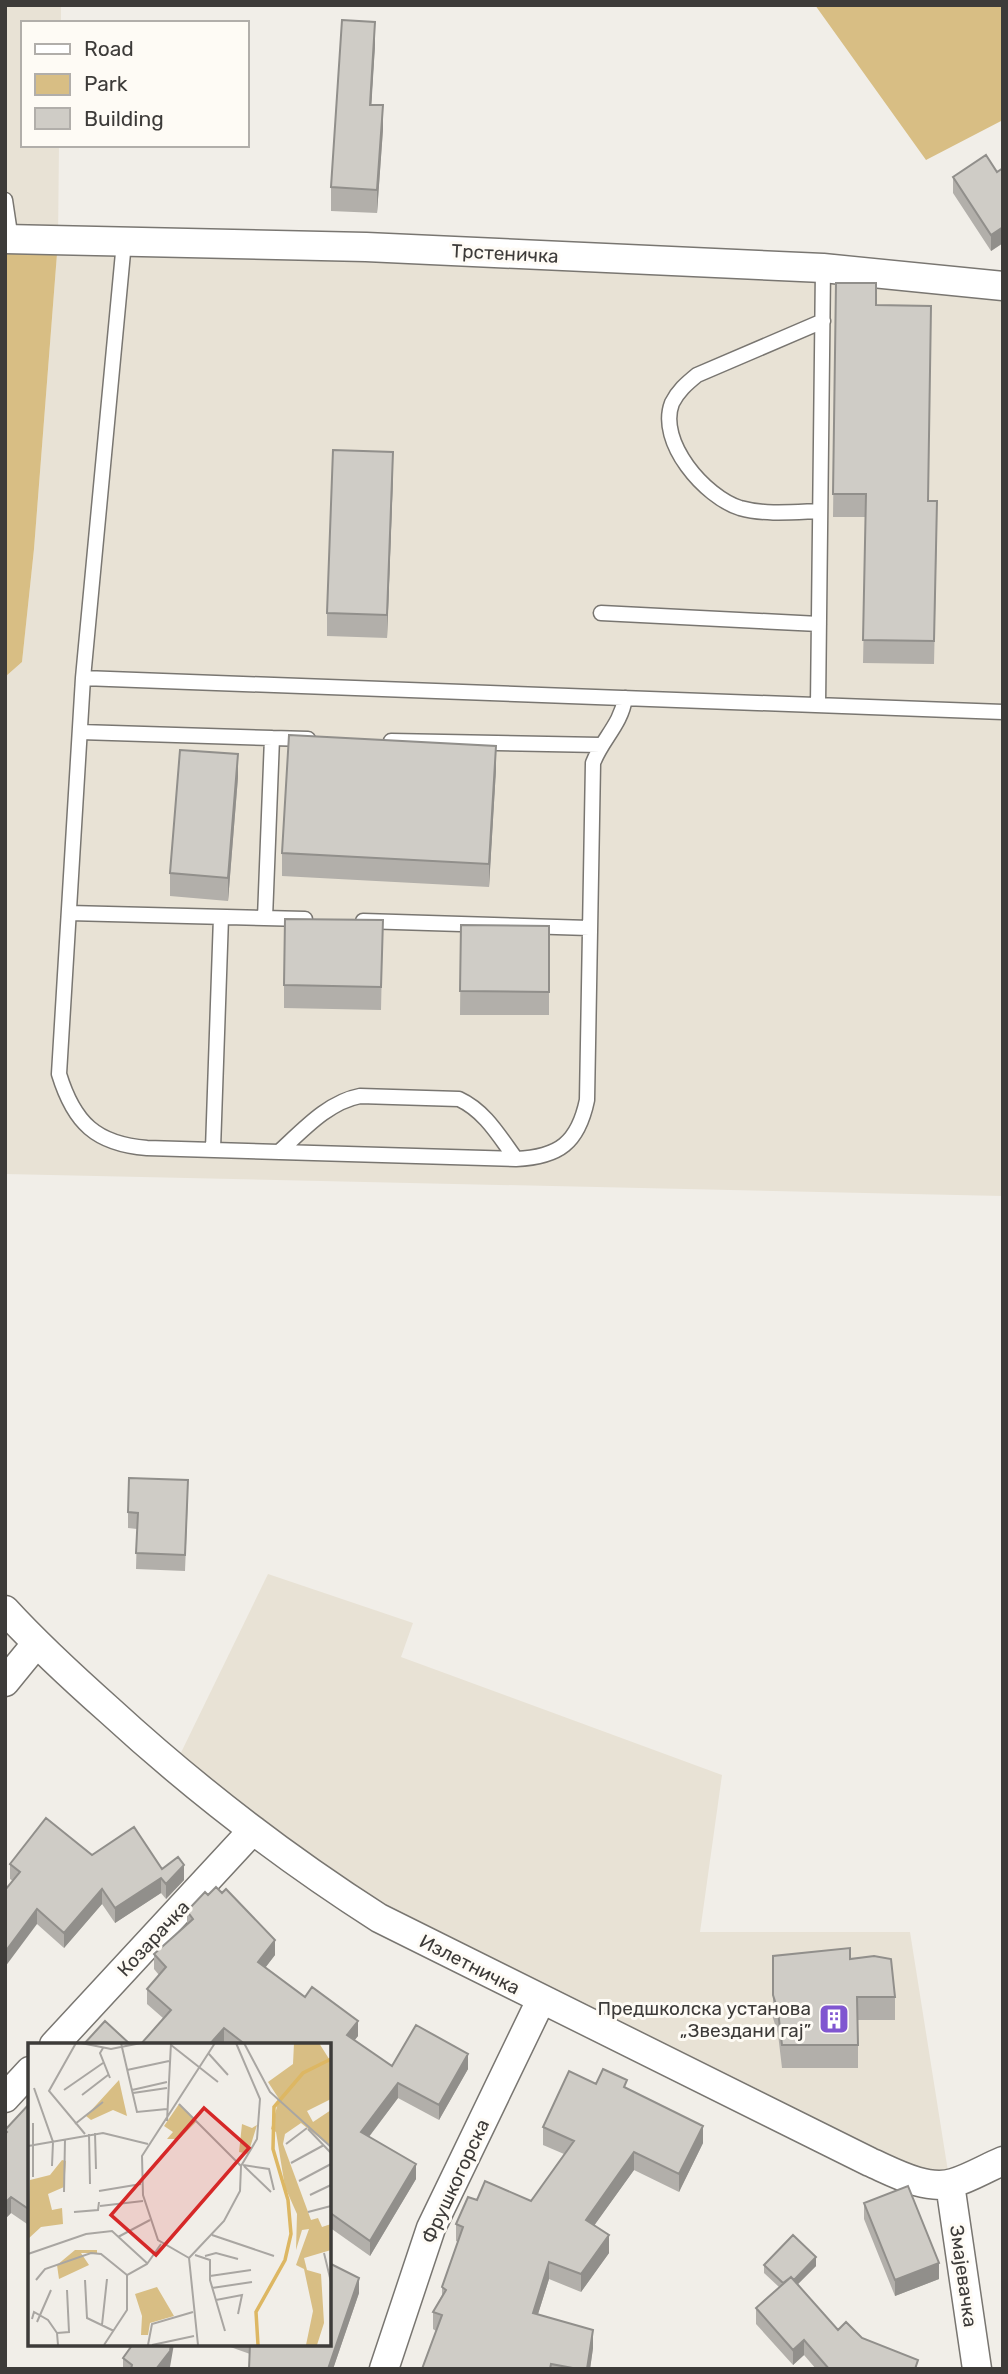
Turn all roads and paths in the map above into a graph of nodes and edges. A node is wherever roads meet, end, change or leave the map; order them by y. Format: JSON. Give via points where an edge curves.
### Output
{"nodes":[{"id":1,"x":5,"y":200,"type":"edge"},
{"id":2,"x":8,"y":239,"type":"edge"},
{"id":3,"x":124,"y":242,"type":"junction"},
{"id":4,"x":823,"y":268,"type":"junction"},
{"id":5,"x":1003,"y":286,"type":"edge"},
{"id":6,"x":823,"y":321,"type":"junction"},
{"id":7,"x":820,"y":511,"type":"junction"},
{"id":8,"x":601,"y":613,"type":"dead end"},
{"id":9,"x":819,"y":624,"type":"junction"},
{"id":10,"x":83,"y":678,"type":"junction"},
{"id":11,"x":625,"y":698,"type":"junction"},
{"id":12,"x":818,"y":705,"type":"junction"},
{"id":13,"x":1003,"y":712,"type":"edge"},
{"id":14,"x":80,"y":732,"type":"junction"},
{"id":15,"x":272,"y":738,"type":"junction"},
{"id":16,"x":327,"y":739,"type":"edge"},
{"id":17,"x":382,"y":740,"type":"edge"},
{"id":18,"x":600,"y":745,"type":"junction"},
{"id":19,"x":69,"y":913,"type":"junction"},
{"id":20,"x":221,"y":917,"type":"junction"},
{"id":21,"x":265,"y":918,"type":"junction"},
{"id":22,"x":319,"y":920,"type":"edge"},
{"id":23,"x":346,"y":921,"type":"edge"},
{"id":24,"x":589,"y":928,"type":"junction"},
{"id":25,"x":213,"y":1150,"type":"junction"},
{"id":26,"x":279,"y":1152,"type":"junction"},
{"id":27,"x":516,"y":1159,"type":"junction"},
{"id":28,"x":5,"y":1610,"type":"edge"},
{"id":29,"x":36,"y":1644,"type":"junction"},
{"id":30,"x":5,"y":1682,"type":"edge"},
{"id":31,"x":253,"y":1830,"type":"junction"},
{"id":32,"x":541,"y":2000,"type":"junction"},
{"id":33,"x":56,"y":2043,"type":"edge"},
{"id":34,"x":28,"y":2073,"type":"edge"},
{"id":35,"x":5,"y":2098,"type":"edge"},
{"id":36,"x":1003,"y":2161,"type":"edge"},
{"id":37,"x":950,"y":2184,"type":"junction"},
{"id":38,"x":384,"y":2369,"type":"edge"},
{"id":39,"x":977,"y":2369,"type":"edge"}],
"edges":[{"from":1,"to":2,"type":"lane"},
{"from":2,"to":3,"type":"street","name":"Трстеничка"},
{"from":3,"to":4,"type":"street","name":"Трстеничка","via":[[366,247]]},
{"from":3,"to":10,"type":"lane"},
{"from":4,"to":5,"type":"street","name":"Трстеничка"},
{"from":4,"to":6,"type":"lane"},
{"from":6,"to":7,"type":"lane"},
{"from":6,"to":7,"type":"lane","via":[[697,375],[681,388],[671,405],[670,422],[685,462],[701,485],[721,499],[765,512]]},
{"from":7,"to":9,"type":"lane"},
{"from":8,"to":9,"type":"lane"},
{"from":9,"to":12,"type":"lane"},
{"from":10,"to":11,"type":"lane"},
{"from":10,"to":14,"type":"lane"},
{"from":11,"to":12,"type":"lane"},
{"from":11,"to":18,"type":"lane","via":[[618,723]]},
{"from":12,"to":13,"type":"lane"},
{"from":14,"to":15,"type":"lane"},
{"from":14,"to":19,"type":"lane"},
{"from":15,"to":16,"type":"lane"},
{"from":15,"to":21,"type":"lane"},
{"from":17,"to":18,"type":"lane"},
{"from":18,"to":24,"type":"lane","via":[[592,773]]},
{"from":19,"to":20,"type":"lane"},
{"from":19,"to":25,"type":"lane","via":[[59,1074],[67,1099],[83,1122],[101,1137],[123,1146]]},
{"from":20,"to":21,"type":"lane"},
{"from":20,"to":25,"type":"lane"},
{"from":21,"to":22,"type":"lane"},
{"from":23,"to":24,"type":"lane"},
{"from":24,"to":27,"type":"lane","via":[[583,1121],[574,1137],[558,1150],[538,1158]]},
{"from":25,"to":26,"type":"lane"},
{"from":26,"to":27,"type":"lane"},
{"from":26,"to":27,"type":"lane","via":[[332,1107],[360,1096],[460,1099],[485,1117]]},
{"from":28,"to":29,"type":"street","name":"Излетничка"},
{"from":29,"to":30,"type":"street"},
{"from":29,"to":31,"type":"street","name":"Излетничка","via":[[173,1769]]},
{"from":31,"to":32,"type":"street","name":"Излетничка","via":[[379,1918]]},
{"from":31,"to":33,"type":"street","name":"Козарачка"},
{"from":32,"to":37,"type":"street","name":"Излетничка","via":[[870,2162],[908,2178]]},
{"from":32,"to":38,"type":"street","name":"Фрушкогорска","via":[[431,2228]]},
{"from":34,"to":35,"type":"street"},
{"from":36,"to":37,"type":"street"},
{"from":37,"to":39,"type":"street","name":"Змајевачка"}]}
